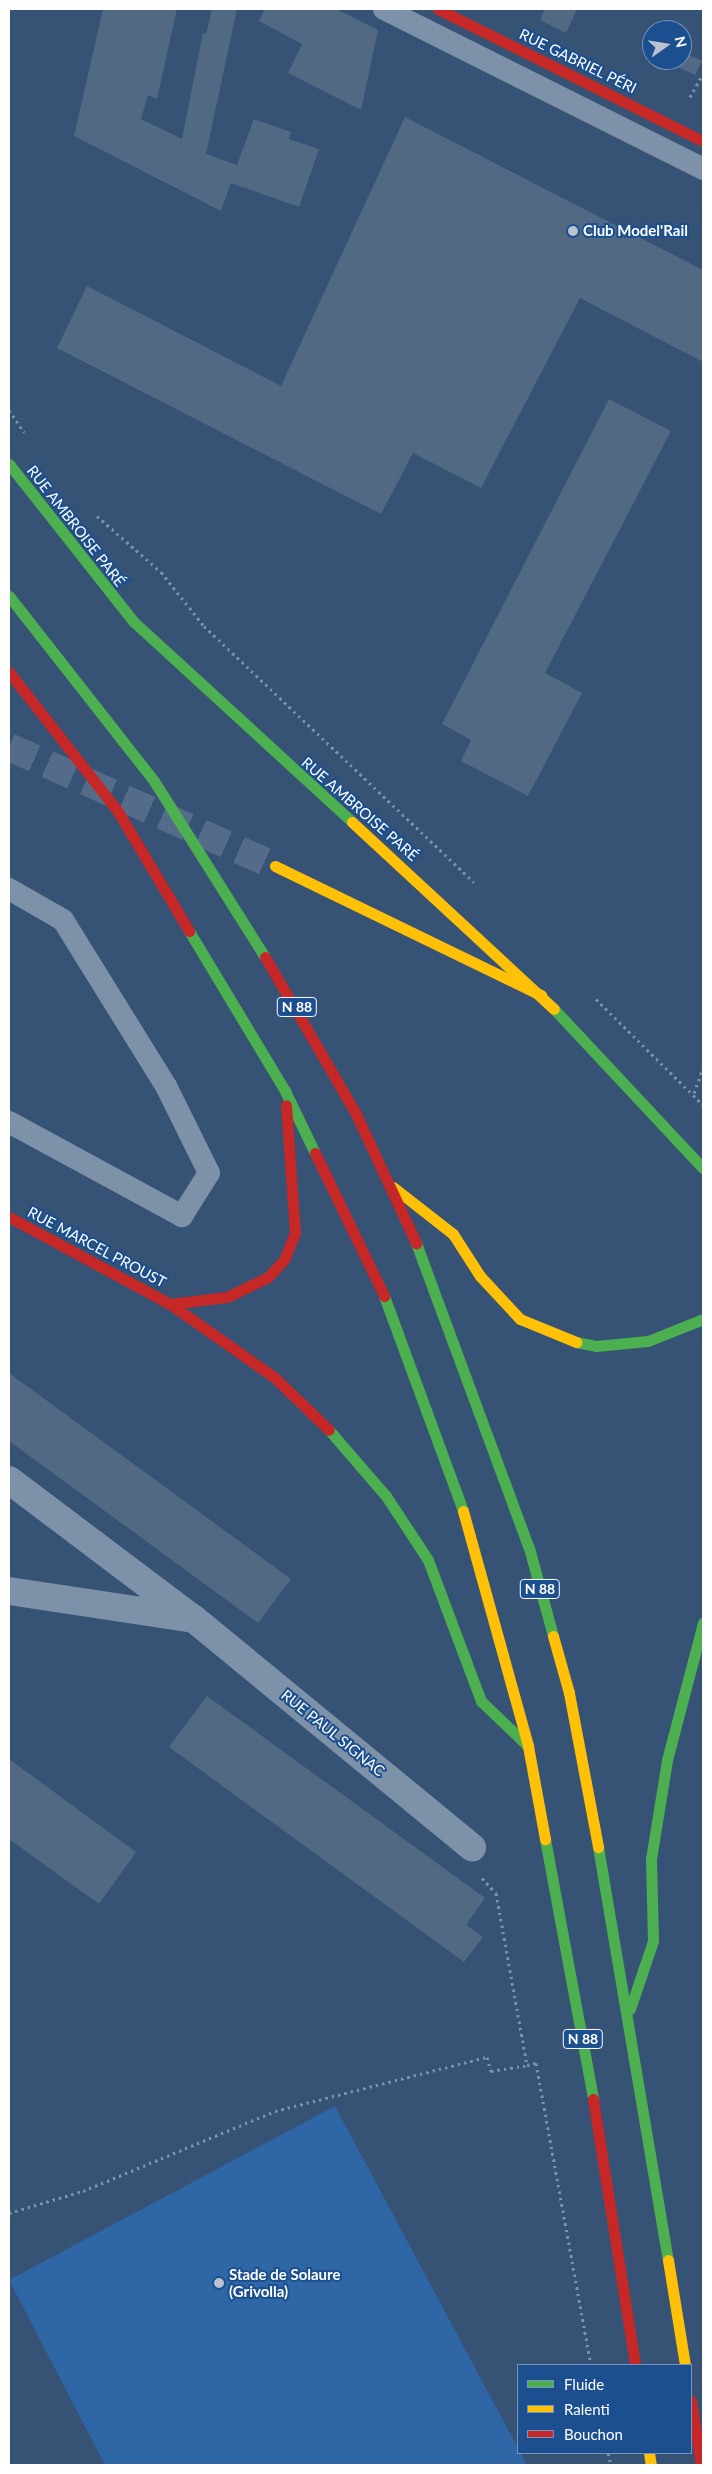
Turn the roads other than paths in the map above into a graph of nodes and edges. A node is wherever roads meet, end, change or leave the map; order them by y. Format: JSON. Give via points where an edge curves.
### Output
{"nodes":[{"id":1,"x":384,"y":9,"type":"edge"},
{"id":2,"x":438,"y":9,"type":"edge"},
{"id":3,"x":703,"y":141,"type":"edge"},
{"id":4,"x":703,"y":169,"type":"edge"},
{"id":5,"x":9,"y":464,"type":"edge"},
{"id":6,"x":9,"y":596,"type":"edge"},
{"id":7,"x":9,"y":672,"type":"edge"},
{"id":8,"x":276,"y":866,"type":"tunnel mouth"},
{"id":9,"x":9,"y":889,"type":"edge"},
{"id":10,"x":541,"y":994,"type":"junction"},
{"id":11,"x":285,"y":1091,"type":"junction"},
{"id":12,"x":9,"y":1122,"type":"edge"},
{"id":13,"x":703,"y":1168,"type":"edge"},
{"id":14,"x":388,"y":1184,"type":"junction"},
{"id":15,"x":9,"y":1217,"type":"edge"},
{"id":16,"x":170,"y":1304,"type":"junction"},
{"id":17,"x":703,"y":1319,"type":"edge"},
{"id":18,"x":9,"y":1480,"type":"edge"},
{"id":19,"x":9,"y":1592,"type":"edge"},
{"id":20,"x":194,"y":1619,"type":"junction"},
{"id":21,"x":703,"y":1622,"type":"edge"},
{"id":22,"x":528,"y":1746,"type":"junction"},
{"id":23,"x":472,"y":1847,"type":"road end"},
{"id":24,"x":629,"y":2013,"type":"junction"},
{"id":25,"x":635,"y":2364,"type":"edge"},
{"id":26,"x":685,"y":2364,"type":"edge"},
{"id":27,"x":692,"y":2407,"type":"edge"},
{"id":28,"x":701,"y":2465,"type":"edge"}],
"edges":[{"from":1,"to":4,"type":"lane"},
{"from":2,"to":3,"type":"main road","name":"RUE GABRIEL PÉRI"},
{"from":5,"to":10,"type":"main road","name":"RUE AMBROISE PARÉ","via":[[134,622]]},
{"from":6,"to":14,"type":"main road","number":"N 88","via":[[154,781],[217,875],[289,993]]},
{"from":7,"to":11,"type":"main road","number":"N 88","via":[[117,810]]},
{"from":8,"to":10,"type":"main road"},
{"from":9,"to":12,"type":"lane","via":[[63,920],[166,1086],[209,1174],[182,1216]]},
{"from":10,"to":13,"type":"main road","name":"RUE AMBROISE PARÉ"},
{"from":11,"to":16,"type":"main road","via":[[295,1233],[284,1260],[268,1277],[226,1297]]},
{"from":11,"to":22,"type":"main road","number":"N 88","via":[[385,1297],[447,1460],[490,1600]]},
{"from":14,"to":17,"type":"main road","via":[[453,1234],[480,1276],[520,1319],[560,1339],[596,1346],[648,1341]]},
{"from":14,"to":24,"type":"main road","number":"N 88","via":[[434,1283],[529,1548],[569,1694]]},
{"from":15,"to":16,"type":"main road","name":"RUE MARCEL PROUST"},
{"from":16,"to":22,"type":"main road","name":"RUE MARCEL PROUST","via":[[274,1377],[340,1440],[386,1496],[428,1560],[481,1701]]},
{"from":18,"to":20,"type":"street","name":"RUE PAUL SIGNAC"},
{"from":19,"to":20,"type":"street"},
{"from":20,"to":23,"type":"street","name":"RUE PAUL SIGNAC"},
{"from":21,"to":24,"type":"main road","via":[[667,1760],[651,1859],[653,1941]]},
{"from":22,"to":25,"type":"main road","number":"N 88","via":[[589,2074]]},
{"from":24,"to":26,"type":"main road","number":"N 88"},
{"from":27,"to":28,"type":"main road"}]}
